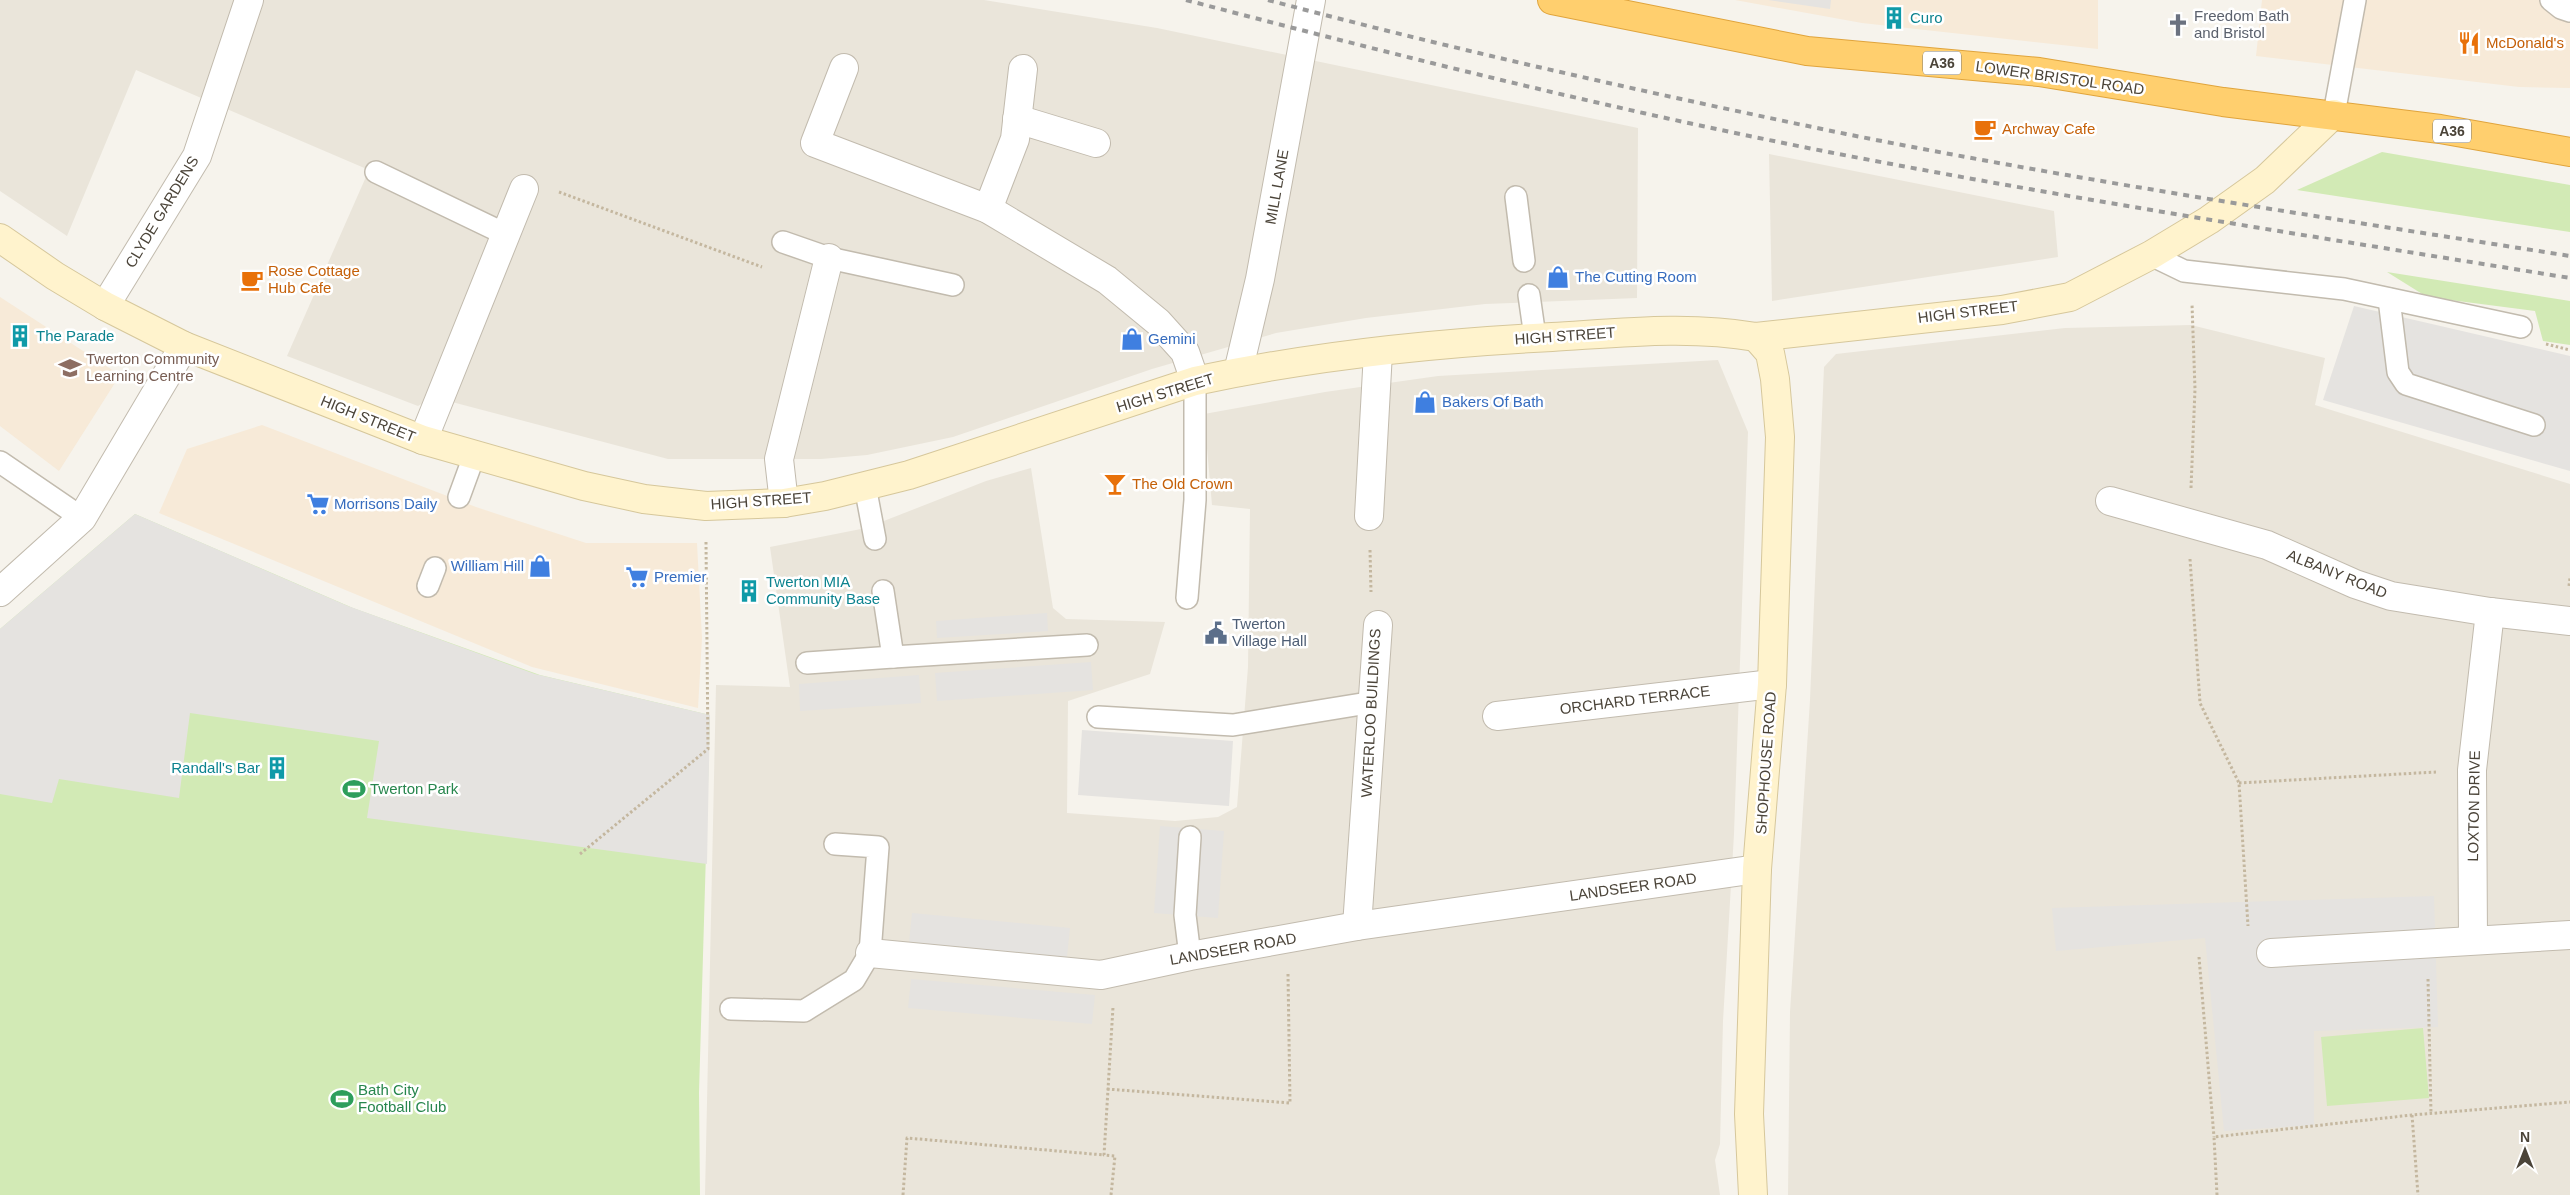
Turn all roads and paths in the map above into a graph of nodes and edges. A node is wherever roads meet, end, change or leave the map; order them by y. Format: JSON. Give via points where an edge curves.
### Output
{"nodes":[{"id":1,"x":249,"y":0,"type":"edge"},
{"id":2,"x":1311,"y":0,"type":"edge"},
{"id":3,"x":1552,"y":0,"type":"edge"},
{"id":4,"x":2355,"y":0,"type":"edge"},
{"id":5,"x":2551,"y":0,"type":"edge"},
{"id":6,"x":1626,"y":7,"type":"edge"},
{"id":7,"x":2570,"y":11,"type":"edge"},
{"id":8,"x":844,"y":68,"type":"dead end"},
{"id":9,"x":1023,"y":69,"type":"dead end"},
{"id":10,"x":2334,"y":114,"type":"junction"},
{"id":11,"x":1017,"y":118,"type":"junction"},
{"id":12,"x":1096,"y":143,"type":"dead end"},
{"id":13,"x":2570,"y":152,"type":"edge"},
{"id":14,"x":376,"y":172,"type":"dead end"},
{"id":15,"x":524,"y":189,"type":"joint"},
{"id":16,"x":1516,"y":197,"type":"dead end"},
{"id":17,"x":988,"y":209,"type":"junction"},
{"id":18,"x":505,"y":234,"type":"junction"},
{"id":19,"x":0,"y":238,"type":"edge"},
{"id":20,"x":784,"y":242,"type":"dead end"},
{"id":21,"x":2151,"y":255,"type":"junction"},
{"id":22,"x":829,"y":258,"type":"junction"},
{"id":23,"x":1524,"y":261,"type":"dead end"},
{"id":24,"x":766,"y":268,"type":"dead end"},
{"id":25,"x":954,"y":285,"type":"dead end"},
{"id":26,"x":1529,"y":295,"type":"dead end"},
{"id":27,"x":2390,"y":299,"type":"junction"},
{"id":28,"x":2192,"y":300,"type":"dead end"},
{"id":29,"x":105,"y":306,"type":"junction"},
{"id":30,"x":2521,"y":326,"type":"dead end"},
{"id":31,"x":1535,"y":337,"type":"junction"},
{"id":32,"x":1756,"y":337,"type":"junction"},
{"id":33,"x":184,"y":346,"type":"junction"},
{"id":34,"x":1378,"y":352,"type":"junction"},
{"id":35,"x":1238,"y":372,"type":"junction"},
{"id":36,"x":1195,"y":381,"type":"junction"},
{"id":37,"x":2534,"y":426,"type":"dead end"},
{"id":38,"x":423,"y":440,"type":"junction"},
{"id":39,"x":474,"y":456,"type":"junction"},
{"id":40,"x":0,"y":462,"type":"edge"},
{"id":41,"x":865,"y":486,"type":"junction"},
{"id":42,"x":459,"y":497,"type":"dead end"},
{"id":43,"x":2110,"y":501,"type":"dead end"},
{"id":44,"x":784,"y":503,"type":"junction"},
{"id":45,"x":706,"y":506,"type":"junction"},
{"id":46,"x":1369,"y":516,"type":"joint"},
{"id":47,"x":82,"y":518,"type":"junction"},
{"id":48,"x":2192,"y":524,"type":"junction"},
{"id":49,"x":875,"y":539,"type":"dead end"},
{"id":50,"x":883,"y":591,"type":"dead end"},
{"id":51,"x":0,"y":592,"type":"edge"},
{"id":52,"x":1188,"y":598,"type":"dead end"},
{"id":53,"x":2490,"y":612,"type":"junction"},
{"id":54,"x":2570,"y":621,"type":"edge"},
{"id":55,"x":1378,"y":625,"type":"joint"},
{"id":56,"x":1088,"y":645,"type":"dead end"},
{"id":57,"x":893,"y":657,"type":"junction"},
{"id":58,"x":807,"y":663,"type":"dead end"},
{"id":59,"x":1772,"y":684,"type":"junction"},
{"id":60,"x":1374,"y":702,"type":"junction"},
{"id":61,"x":1497,"y":716,"type":"dead end"},
{"id":62,"x":1098,"y":717,"type":"dead end"},
{"id":63,"x":2472,"y":770,"type":"junction"},
{"id":64,"x":2238,"y":782,"type":"junction"},
{"id":65,"x":1190,"y":837,"type":"dead end"},
{"id":66,"x":835,"y":844,"type":"dead end"},
{"id":67,"x":580,"y":854,"type":"dead end"},
{"id":68,"x":1757,"y":869,"type":"junction"},
{"id":69,"x":1357,"y":926,"type":"junction"},
{"id":70,"x":2248,"y":927,"type":"dead end"},
{"id":71,"x":2570,"y":935,"type":"edge"},
{"id":72,"x":1288,"y":939,"type":"junction"},
{"id":73,"x":2473,"y":940,"type":"junction"},
{"id":74,"x":2428,"y":944,"type":"junction"},
{"id":75,"x":870,"y":953,"type":"junction"},
{"id":76,"x":2271,"y":953,"type":"dead end"},
{"id":77,"x":1190,"y":956,"type":"junction"},
{"id":78,"x":2199,"y":957,"type":"dead end"},
{"id":79,"x":1101,"y":975,"type":"junction"},
{"id":80,"x":731,"y":1010,"type":"dead end"},
{"id":81,"x":1107,"y":1089,"type":"junction"},
{"id":82,"x":2570,"y":1102,"type":"edge"},
{"id":83,"x":2432,"y":1114,"type":"junction"},
{"id":84,"x":2412,"y":1115,"type":"junction"},
{"id":85,"x":2214,"y":1137,"type":"junction"},
{"id":86,"x":1104,"y":1155,"type":"junction"},
{"id":87,"x":904,"y":1195,"type":"edge"},
{"id":88,"x":1111,"y":1195,"type":"edge"},
{"id":89,"x":1753,"y":1195,"type":"edge"},
{"id":90,"x":2217,"y":1195,"type":"edge"},
{"id":91,"x":2418,"y":1195,"type":"edge"}],
"edges":[{"from":1,"to":29,"type":"street","name":"CLYDE GARDENS","via":[[198,156]]},
{"from":2,"to":35,"type":"street","name":"MILL LANE","via":[[1260,279]]},
{"from":3,"to":6,"type":"highway","name":"LOWER BRISTOL ROAD","number":"A36"},
{"from":4,"to":10,"type":"lane"},
{"from":5,"to":7,"type":"lane"},
{"from":6,"to":10,"type":"highway","name":"LOWER BRISTOL ROAD","number":"A36","via":[[1807,51],[2039,72],[2223,102]]},
{"from":8,"to":17,"type":"street","via":[[815,143]]},
{"from":9,"to":11,"type":"street"},
{"from":10,"to":13,"type":"highway","name":"LOWER BRISTOL ROAD","number":"A36"},
{"from":10,"to":21,"type":"street","name":"HIGH STREET","via":[[2265,180],[2209,220]]},
{"from":11,"to":12,"type":"street"},
{"from":11,"to":17,"type":"street","via":[[1015,139]]},
{"from":14,"to":18,"type":"lane"},
{"from":15,"to":18,"type":"street"},
{"from":15,"to":24,"type":"path","via":[[527,180]]},
{"from":16,"to":23,"type":"lane"},
{"from":17,"to":36,"type":"street","via":[[1107,280],[1158,322],[1184,352]]},
{"from":18,"to":38,"type":"street"},
{"from":19,"to":29,"type":"street","name":"HIGH STREET"},
{"from":20,"to":22,"type":"lane"},
{"from":21,"to":27,"type":"lane","via":[[2184,271],[2344,289]]},
{"from":21,"to":32,"type":"street","name":"HIGH STREET","via":[[2070,297],[2002,310]]},
{"from":22,"to":25,"type":"lane"},
{"from":22,"to":44,"type":"street","via":[[779,459]]},
{"from":26,"to":31,"type":"lane"},
{"from":27,"to":30,"type":"lane"},
{"from":27,"to":37,"type":"lane","via":[[2398,372],[2406,384]]},
{"from":28,"to":48,"type":"path","via":[[2195,389]]},
{"from":29,"to":33,"type":"street","name":"HIGH STREET"},
{"from":31,"to":32,"type":"street","name":"HIGH STREET","via":[[1724,331]]},
{"from":31,"to":34,"type":"street","name":"HIGH STREET"},
{"from":32,"to":59,"type":"street","name":"SHOPHOUSE ROAD","via":[[1770,353],[1780,437]]},
{"from":33,"to":38,"type":"street","name":"HIGH STREET"},
{"from":33,"to":47,"type":"street"},
{"from":34,"to":35,"type":"street","name":"HIGH STREET"},
{"from":34,"to":46,"type":"street"},
{"from":35,"to":36,"type":"street","name":"HIGH STREET"},
{"from":36,"to":41,"type":"street","name":"HIGH STREET","via":[[909,475]]},
{"from":36,"to":52,"type":"lane","via":[[1195,500]]},
{"from":38,"to":39,"type":"street","name":"HIGH STREET"},
{"from":39,"to":42,"type":"lane"},
{"from":39,"to":45,"type":"street","name":"HIGH STREET","via":[[644,499]]},
{"from":40,"to":47,"type":"lane"},
{"from":41,"to":44,"type":"street","name":"HIGH STREET"},
{"from":41,"to":49,"type":"lane"},
{"from":43,"to":48,"type":"street","name":"ALBANY ROAD"},
{"from":44,"to":45,"type":"street","name":"HIGH STREET"},
{"from":45,"to":67,"type":"path","via":[[708,749]]},
{"from":46,"to":55,"type":"path","name":"WATERLOO BUILDINGS","via":[[1371,613]]},
{"from":47,"to":51,"type":"street"},
{"from":48,"to":53,"type":"street","name":"ALBANY ROAD","via":[[2266,545],[2391,596]]},
{"from":48,"to":64,"type":"path","via":[[2190,559],[2200,703]]},
{"from":50,"to":57,"type":"lane"},
{"from":53,"to":54,"type":"street","name":"ALBANY ROAD"},
{"from":53,"to":63,"type":"street","name":"LOXTON DRIVE"},
{"from":55,"to":60,"type":"street","name":"WATERLOO BUILDINGS"},
{"from":56,"to":57,"type":"lane"},
{"from":57,"to":58,"type":"lane"},
{"from":59,"to":61,"type":"street","name":"ORCHARD TERRACE"},
{"from":59,"to":68,"type":"street","name":"SHOPHOUSE ROAD"},
{"from":60,"to":62,"type":"lane","via":[[1233,725]]},
{"from":60,"to":69,"type":"street","name":"WATERLOO BUILDINGS"},
{"from":63,"to":64,"type":"path"},
{"from":63,"to":73,"type":"street","name":"LOXTON DRIVE"},
{"from":64,"to":70,"type":"path"},
{"from":65,"to":77,"type":"lane","via":[[1185,915]]},
{"from":66,"to":75,"type":"lane","via":[[878,847]]},
{"from":68,"to":69,"type":"street","name":"LANDSEER ROAD"},
{"from":68,"to":89,"type":"street","name":"SHOPHOUSE ROAD","via":[[1749,1114]]},
{"from":69,"to":72,"type":"street","name":"LANDSEER ROAD"},
{"from":71,"to":73,"type":"street"},
{"from":72,"to":77,"type":"street","name":"LANDSEER ROAD"},
{"from":72,"to":81,"type":"path","via":[[1290,1103]]},
{"from":73,"to":74,"type":"street"},
{"from":74,"to":76,"type":"street"},
{"from":74,"to":83,"type":"path"},
{"from":75,"to":79,"type":"street","name":"LANDSEER ROAD"},
{"from":75,"to":80,"type":"lane","via":[[854,980],[804,1011]]},
{"from":77,"to":79,"type":"street","name":"LANDSEER ROAD"},
{"from":78,"to":85,"type":"path"},
{"from":79,"to":81,"type":"path","via":[[1113,999]]},
{"from":81,"to":86,"type":"path"},
{"from":82,"to":83,"type":"path"},
{"from":83,"to":84,"type":"path"},
{"from":84,"to":85,"type":"path"},
{"from":84,"to":91,"type":"path"},
{"from":85,"to":90,"type":"path"},
{"from":86,"to":87,"type":"path","via":[[907,1138]]},
{"from":86,"to":88,"type":"path","via":[[1115,1156]]}]}
